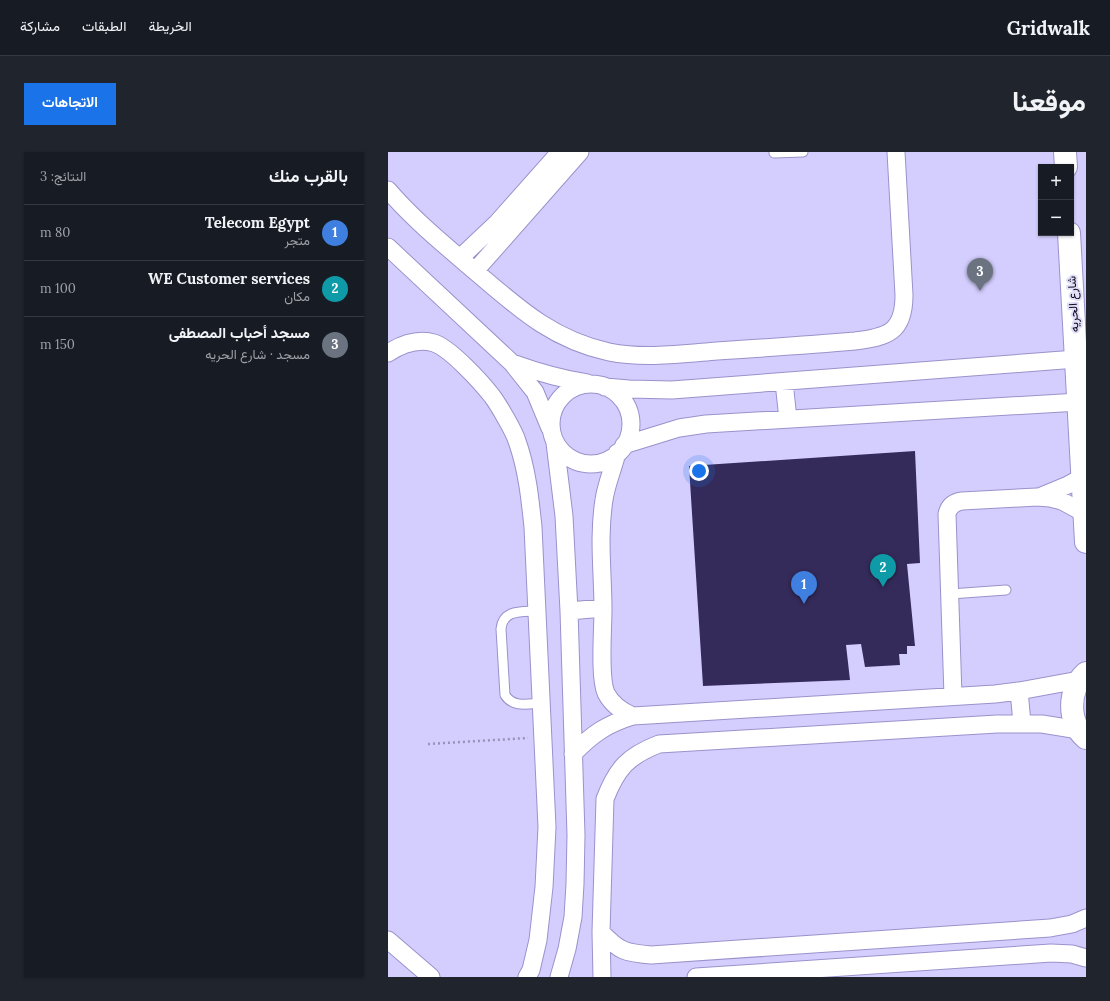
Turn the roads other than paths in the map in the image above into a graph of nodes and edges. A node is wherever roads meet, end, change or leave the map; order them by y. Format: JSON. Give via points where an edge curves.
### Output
{"nodes":[{"id":1,"x":560,"y":152,"type":"edge"},
{"id":2,"x":580,"y":152,"type":"edge"},
{"id":3,"x":802,"y":152,"type":"edge"},
{"id":4,"x":896,"y":152,"type":"edge"},
{"id":5,"x":1065,"y":152,"type":"edge"},
{"id":6,"x":774,"y":153,"type":"dead end"},
{"id":7,"x":1066,"y":164,"type":"edge"},
{"id":8,"x":388,"y":190,"type":"edge"},
{"id":9,"x":1069,"y":236,"type":"edge"},
{"id":10,"x":388,"y":247,"type":"edge"},
{"id":11,"x":460,"y":258,"type":"junction"},
{"id":12,"x":475,"y":271,"type":"junction"},
{"id":13,"x":388,"y":353,"type":"edge"},
{"id":14,"x":1076,"y":359,"type":"junction"},
{"id":15,"x":512,"y":363,"type":"junction"},
{"id":16,"x":784,"y":382,"type":"junction"},
{"id":17,"x":599,"y":385,"type":"junction"},
{"id":18,"x":1079,"y":402,"type":"junction"},
{"id":19,"x":788,"y":419,"type":"junction"},
{"id":20,"x":553,"y":436,"type":"junction"},
{"id":21,"x":621,"y":449,"type":"junction"},
{"id":22,"x":1082,"y":477,"type":"junction"},
{"id":23,"x":1037,"y":497,"type":"junction"},
{"id":24,"x":1084,"y":513,"type":"junction"},
{"id":25,"x":1086,"y":542,"type":"edge"},
{"id":26,"x":1006,"y":590,"type":"dead end"},
{"id":27,"x":950,"y":594,"type":"junction"},
{"id":28,"x":603,"y":608,"type":"junction"},
{"id":29,"x":537,"y":611,"type":"junction"},
{"id":30,"x":569,"y":611,"type":"junction"},
{"id":31,"x":1084,"y":673,"type":"edge"},
{"id":32,"x":1019,"y":691,"type":"junction"},
{"id":33,"x":953,"y":696,"type":"junction"},
{"id":34,"x":541,"y":703,"type":"junction"},
{"id":35,"x":633,"y":716,"type":"junction"},
{"id":36,"x":1022,"y":723,"type":"junction"},
{"id":37,"x":1084,"y":737,"type":"edge"},
{"id":38,"x":573,"y":754,"type":"junction"},
{"id":39,"x":1086,"y":918,"type":"edge"},
{"id":40,"x":601,"y":932,"type":"junction"},
{"id":41,"x":388,"y":940,"type":"edge"},
{"id":42,"x":1086,"y":958,"type":"edge"},
{"id":43,"x":863,"y":971,"type":"edge"},
{"id":44,"x":821,"y":973,"type":"edge"},
{"id":45,"x":431,"y":977,"type":"edge"},
{"id":46,"x":527,"y":977,"type":"edge"},
{"id":47,"x":559,"y":977,"type":"edge"},
{"id":48,"x":602,"y":977,"type":"edge"},
{"id":49,"x":696,"y":977,"type":"edge"}],
"edges":[{"from":1,"to":11,"type":"street","via":[[496,223]]},
{"from":2,"to":12,"type":"street"},
{"from":3,"to":6,"type":"lane"},
{"from":4,"to":12,"type":"street","via":[[904,306],[902,317],[896,327],[878,338],[648,356],[610,352],[573,341],[540,324]]},
{"from":5,"to":7,"type":"street"},
{"from":8,"to":11,"type":"street","via":[[406,211]]},
{"from":9,"to":14,"type":"street","name":"شارع الحريه"},
{"from":10,"to":15,"type":"street"},
{"from":11,"to":12,"type":"street"},
{"from":13,"to":29,"type":"street","via":[[402,344],[418,341],[434,343],[448,351],[493,396],[517,440],[528,481]]},
{"from":14,"to":16,"type":"street"},
{"from":14,"to":18,"type":"street","name":"شارع الحريه"},
{"from":15,"to":17,"type":"street","via":[[567,380]]},
{"from":15,"to":20,"type":"street","via":[[535,392]]},
{"from":16,"to":17,"type":"street","via":[[672,390]]},
{"from":16,"to":19,"type":"street"},
{"from":17,"to":20,"type":"street","via":[[578,386],[566,392],[556,403],[551,416]]},
{"from":17,"to":21,"type":"street","via":[[617,394],[626,405],[630,418],[630,432]]},
{"from":18,"to":19,"type":"street"},
{"from":18,"to":22,"type":"street","name":"شارع الحريه"},
{"from":19,"to":21,"type":"street","via":[[679,428]]},
{"from":20,"to":21,"type":"street","via":[[564,454],[577,461],[591,464],[605,461]]},
{"from":20,"to":30,"type":"street","via":[[563,508]]},
{"from":21,"to":28,"type":"street","via":[[604,499],[600,543]]},
{"from":22,"to":23,"type":"street","via":[[1058,490]]},
{"from":22,"to":24,"type":"street","name":"شارع الحريه"},
{"from":23,"to":24,"type":"street","via":[[1062,501]]},
{"from":23,"to":27,"type":"street","via":[[962,501],[950,507],[947,514]]},
{"from":24,"to":25,"type":"street","name":"شارع الحريه"},
{"from":26,"to":27,"type":"lane"},
{"from":27,"to":33,"type":"street"},
{"from":28,"to":30,"type":"street"},
{"from":28,"to":35,"type":"street","via":[[602,680],[612,702]]},
{"from":29,"to":34,"type":"street"},
{"from":29,"to":34,"type":"lane","via":[[510,614],[503,620],[501,629],[508,699],[515,704]]},
{"from":30,"to":38,"type":"street"},
{"from":31,"to":32,"type":"street"},
{"from":31,"to":37,"type":"street","via":[[1074,692],[1072,705],[1073,718]]},
{"from":32,"to":33,"type":"street"},
{"from":32,"to":36,"type":"street"},
{"from":33,"to":35,"type":"street"},
{"from":34,"to":46,"type":"street","via":[[547,827],[544,886],[538,940]]},
{"from":35,"to":38,"type":"street","via":[[600,730]]},
{"from":36,"to":37,"type":"street","via":[[1042,724]]},
{"from":36,"to":40,"type":"street","via":[[659,744],[640,751],[624,764],[612,780],[605,799]]},
{"from":38,"to":47,"type":"street","via":[[576,835],[573,917]]},
{"from":39,"to":40,"type":"street","via":[[1072,924],[1050,928],[651,954],[632,954],[614,946]]},
{"from":40,"to":48,"type":"street"},
{"from":41,"to":45,"type":"street"},
{"from":42,"to":43,"type":"street","via":[[1051,953]]},
{"from":43,"to":44,"type":"street"},
{"from":44,"to":49,"type":"street"}]}
